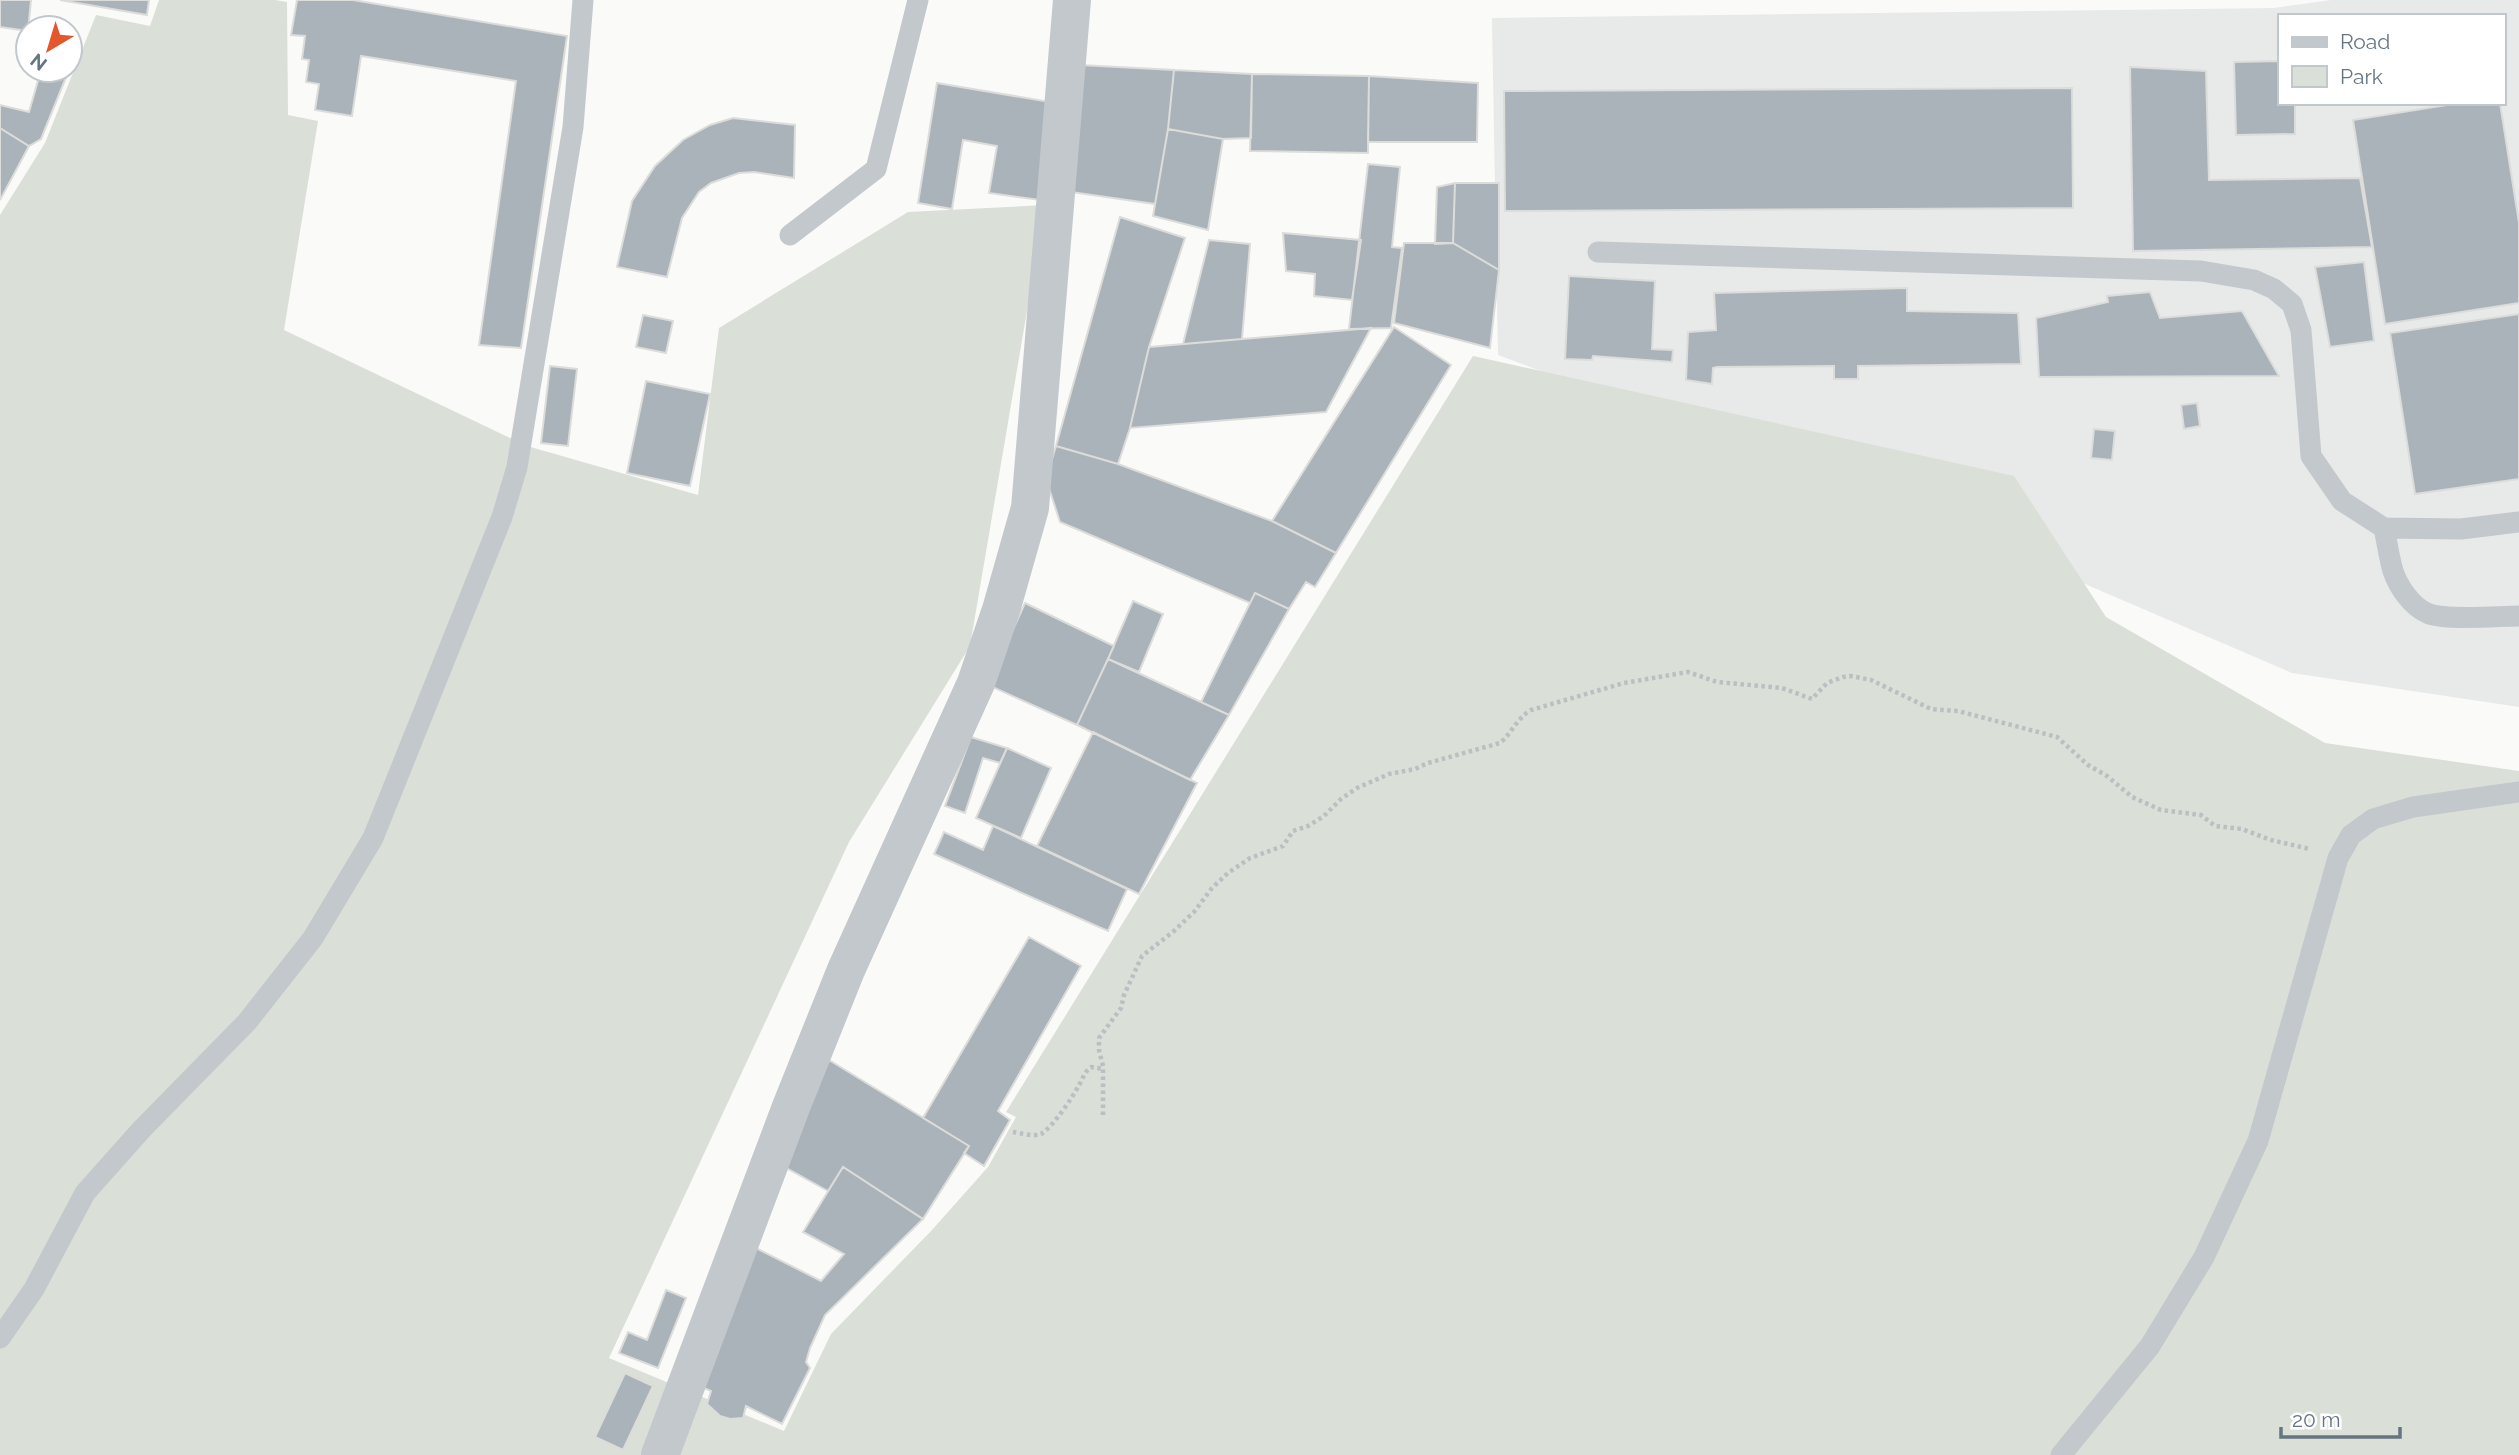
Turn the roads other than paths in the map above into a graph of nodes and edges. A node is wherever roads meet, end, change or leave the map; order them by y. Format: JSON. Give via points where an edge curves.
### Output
{"nodes":[{"id":1,"x":583,"y":0,"type":"edge"},
{"id":2,"x":918,"y":0,"type":"edge"},
{"id":3,"x":1072,"y":0,"type":"edge"},
{"id":4,"x":790,"y":235,"type":"dead end"},
{"id":5,"x":1598,"y":252,"type":"dead end"},
{"id":6,"x":2519,"y":522,"type":"edge"},
{"id":7,"x":2384,"y":528,"type":"junction"},
{"id":8,"x":2519,"y":616,"type":"edge"},
{"id":9,"x":2519,"y":792,"type":"edge"},
{"id":10,"x":0,"y":1338,"type":"edge"},
{"id":11,"x":660,"y":1455,"type":"edge"},
{"id":12,"x":2061,"y":1455,"type":"edge"}],
"edges":[{"from":1,"to":10,"type":"lane","via":[[573,127],[517,467],[502,517],[373,838],[313,939],[247,1022],[85,1193],[34,1289]]},
{"from":2,"to":4,"type":"lane","via":[[876,169]]},
{"from":3,"to":11,"type":"street","via":[[1030,508],[1002,610],[976,683],[846,970]]},
{"from":5,"to":7,"type":"lane","via":[[2201,271],[2254,279],[2292,304],[2301,330],[2311,456],[2342,501]]},
{"from":6,"to":7,"type":"lane","via":[[2461,529]]},
{"from":7,"to":8,"type":"lane","via":[[2393,571],[2402,589],[2427,613]]},
{"from":9,"to":12,"type":"lane","via":[[2413,807],[2373,819],[2351,835],[2337,858],[2258,1141],[2204,1257],[2150,1346]]}]}
